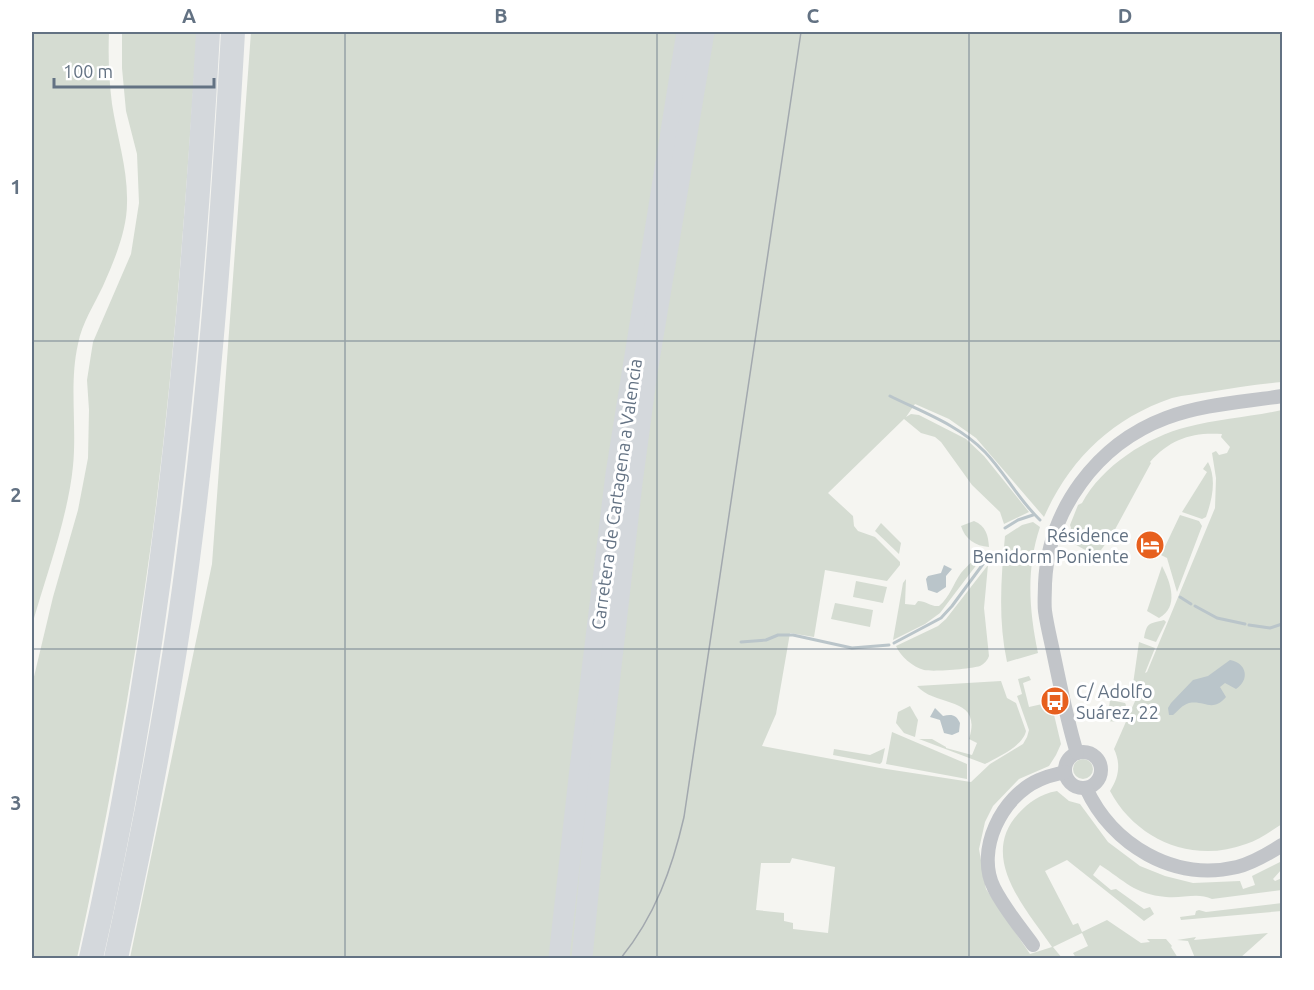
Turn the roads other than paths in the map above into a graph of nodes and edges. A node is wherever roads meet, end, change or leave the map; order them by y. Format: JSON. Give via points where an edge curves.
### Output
{"nodes":[{"id":1,"x":208,"y":32,"type":"edge"},
{"id":2,"x":233,"y":32,"type":"edge"},
{"id":3,"x":687,"y":32,"type":"edge"},
{"id":4,"x":704,"y":32,"type":"edge"},
{"id":5,"x":1282,"y":396,"type":"edge"},
{"id":6,"x":1077,"y":753,"type":"junction"},
{"id":7,"x":1065,"y":772,"type":"junction"},
{"id":8,"x":1086,"y":788,"type":"junction"},
{"id":9,"x":1282,"y":845,"type":"edge"},
{"id":10,"x":1033,"y":945,"type":"dead end"},
{"id":11,"x":91,"y":958,"type":"edge"},
{"id":12,"x":116,"y":958,"type":"edge"},
{"id":13,"x":559,"y":958,"type":"edge"},
{"id":14,"x":582,"y":958,"type":"edge"}],
"edges":[{"from":1,"to":11,"type":"highway","via":[[187,336],[161,565],[139,717]]},
{"from":2,"to":12,"type":"highway","via":[[211,344],[191,530],[167,696]]},
{"from":3,"to":13,"type":"highway","name":"Carretera de Cartagena a Valencia","via":[[616,474]]},
{"from":4,"to":14,"type":"highway","name":"Carretera de Cartagena a Valencia","via":[[647,372],[602,744]]},
{"from":5,"to":6,"type":"street","via":[[1166,418],[1130,436],[1106,454],[1074,492],[1053,535],[1046,566],[1044,610]]},
{"from":6,"to":7,"type":"street","via":[[1068,760]]},
{"from":6,"to":8,"type":"street","via":[[1089,753],[1101,765],[1100,777]]},
{"from":7,"to":8,"type":"street","via":[[1075,786]]},
{"from":7,"to":10,"type":"street","via":[[1037,780],[1012,799],[995,824],[988,852],[993,887]]},
{"from":8,"to":9,"type":"street","via":[[1121,837],[1145,854],[1181,868],[1237,867]]}]}
